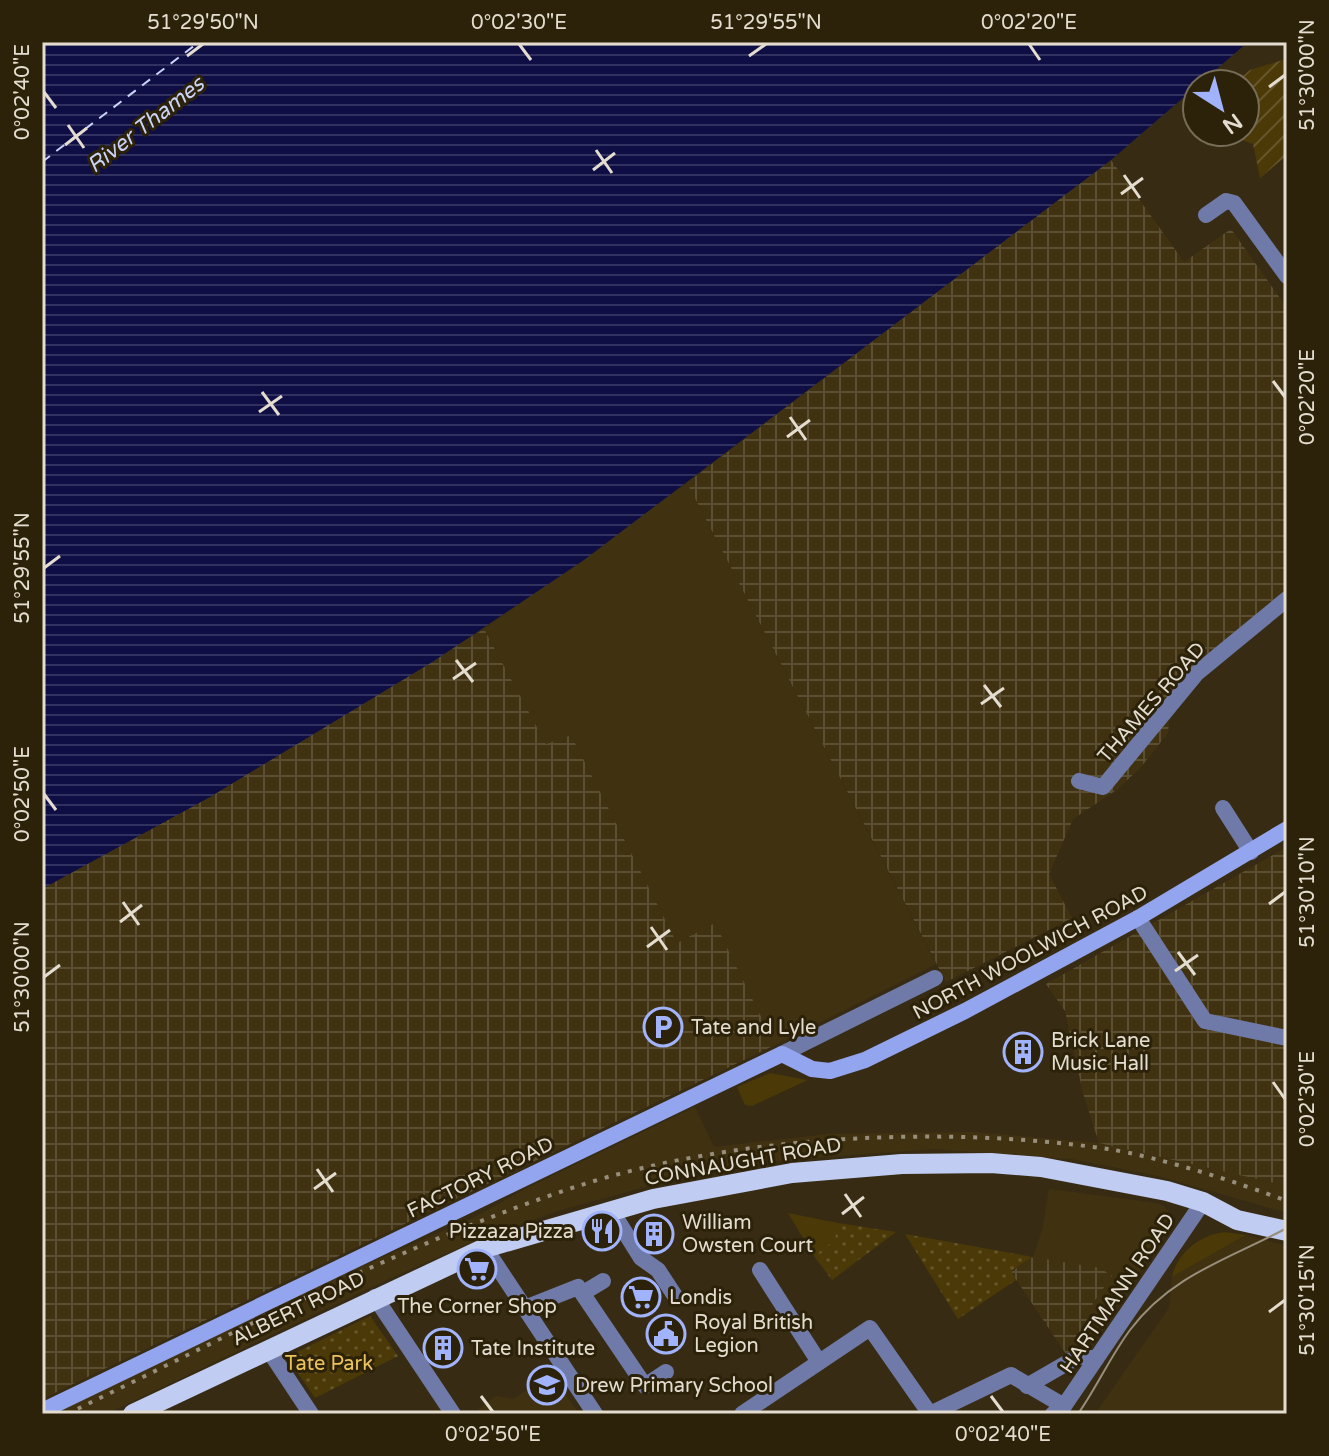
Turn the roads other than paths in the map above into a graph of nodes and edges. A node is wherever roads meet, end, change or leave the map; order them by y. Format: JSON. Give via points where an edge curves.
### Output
{"nodes":[{"id":1,"x":1206,"y":215,"type":"dead end"},
{"id":2,"x":1287,"y":276,"type":"edge"},
{"id":3,"x":1287,"y":599,"type":"edge"},
{"id":4,"x":1079,"y":781,"type":"dead end"},
{"id":5,"x":1223,"y":808,"type":"dead end"},
{"id":6,"x":1287,"y":829,"type":"edge"},
{"id":7,"x":1251,"y":852,"type":"junction"},
{"id":8,"x":1138,"y":918,"type":"junction"},
{"id":9,"x":935,"y":978,"type":"dead end"},
{"id":10,"x":1287,"y":1038,"type":"edge"},
{"id":11,"x":782,"y":1054,"type":"junction"},
{"id":12,"x":1203,"y":1202,"type":"junction"},
{"id":13,"x":611,"y":1210,"type":"junction"},
{"id":14,"x":1287,"y":1231,"type":"edge"},
{"id":15,"x":485,"y":1248,"type":"junction"},
{"id":16,"x":760,"y":1270,"type":"dead end"},
{"id":17,"x":603,"y":1281,"type":"dead end"},
{"id":18,"x":583,"y":1293,"type":"junction"},
{"id":19,"x":375,"y":1297,"type":"junction"},
{"id":20,"x":677,"y":1299,"type":"dead end"},
{"id":21,"x":525,"y":1308,"type":"junction"},
{"id":22,"x":268,"y":1349,"type":"junction"},
{"id":23,"x":1096,"y":1359,"type":"junction"},
{"id":24,"x":819,"y":1362,"type":"junction"},
{"id":25,"x":666,"y":1372,"type":"dead end"},
{"id":26,"x":1051,"y":1374,"type":"junction"},
{"id":27,"x":1027,"y":1386,"type":"junction"},
{"id":28,"x":1045,"y":1395,"type":"junction"},
{"id":29,"x":166,"y":1407,"type":"edge"},
{"id":30,"x":42,"y":1411,"type":"edge"},
{"id":31,"x":1061,"y":1411,"type":"edge"},
{"id":32,"x":133,"y":1414,"type":"edge"},
{"id":33,"x":311,"y":1414,"type":"edge"},
{"id":34,"x":453,"y":1414,"type":"edge"},
{"id":35,"x":595,"y":1414,"type":"edge"},
{"id":36,"x":742,"y":1414,"type":"edge"},
{"id":37,"x":930,"y":1414,"type":"edge"}],
"edges":[{"from":1,"to":2,"type":"street","via":[[1226,201],[1234,203]]},
{"from":3,"to":4,"type":"street","name":"THAMES ROAD","via":[[1197,673],[1103,787]]},
{"from":5,"to":7,"type":"street"},
{"from":6,"to":7,"type":"street","name":"NORTH WOOLWICH ROAD"},
{"from":7,"to":8,"type":"street","name":"NORTH WOOLWICH ROAD"},
{"from":8,"to":10,"type":"street","via":[[1205,1021]]},
{"from":8,"to":11,"type":"street","name":"NORTH WOOLWICH ROAD","via":[[847,1068],[812,1069]]},
{"from":9,"to":11,"type":"street","name":"FACTORY ROAD"},
{"from":11,"to":30,"type":"street","name":"FACTORY ROAD"},
{"from":12,"to":13,"type":"main road","name":"CONNAUGHT ROAD","via":[[1041,1167],[902,1164],[792,1173]]},
{"from":12,"to":14,"type":"main road","name":"CONNAUGHT ROAD","via":[[1237,1220]]},
{"from":12,"to":23,"type":"street","name":"HARTMANN ROAD"},
{"from":13,"to":15,"type":"main road","name":"CONNAUGHT ROAD"},
{"from":13,"to":20,"type":"street","via":[[641,1258],[658,1270]]},
{"from":15,"to":19,"type":"main road","name":"ALBERT ROAD"},
{"from":15,"to":21,"type":"street"},
{"from":16,"to":24,"type":"street"},
{"from":17,"to":18,"type":"street"},
{"from":18,"to":21,"type":"street","via":[[578,1287]]},
{"from":18,"to":25,"type":"street","via":[[645,1386]]},
{"from":19,"to":22,"type":"main road","name":"ALBERT ROAD"},
{"from":19,"to":34,"type":"street"},
{"from":21,"to":35,"type":"street"},
{"from":22,"to":29,"type":"main road","name":"ALBERT ROAD"},
{"from":22,"to":33,"type":"street"},
{"from":23,"to":26,"type":"street","via":[[1079,1356]]},
{"from":23,"to":31,"type":"street","name":"HARTMANN ROAD"},
{"from":24,"to":36,"type":"street"},
{"from":24,"to":37,"type":"street","via":[[870,1328]]},
{"from":26,"to":27,"type":"street"},
{"from":26,"to":28,"type":"street"},
{"from":27,"to":28,"type":"street"},
{"from":27,"to":37,"type":"street","via":[[1004,1376]]},
{"from":28,"to":31,"type":"street"},
{"from":29,"to":32,"type":"main road","name":"ALBERT ROAD"}]}
